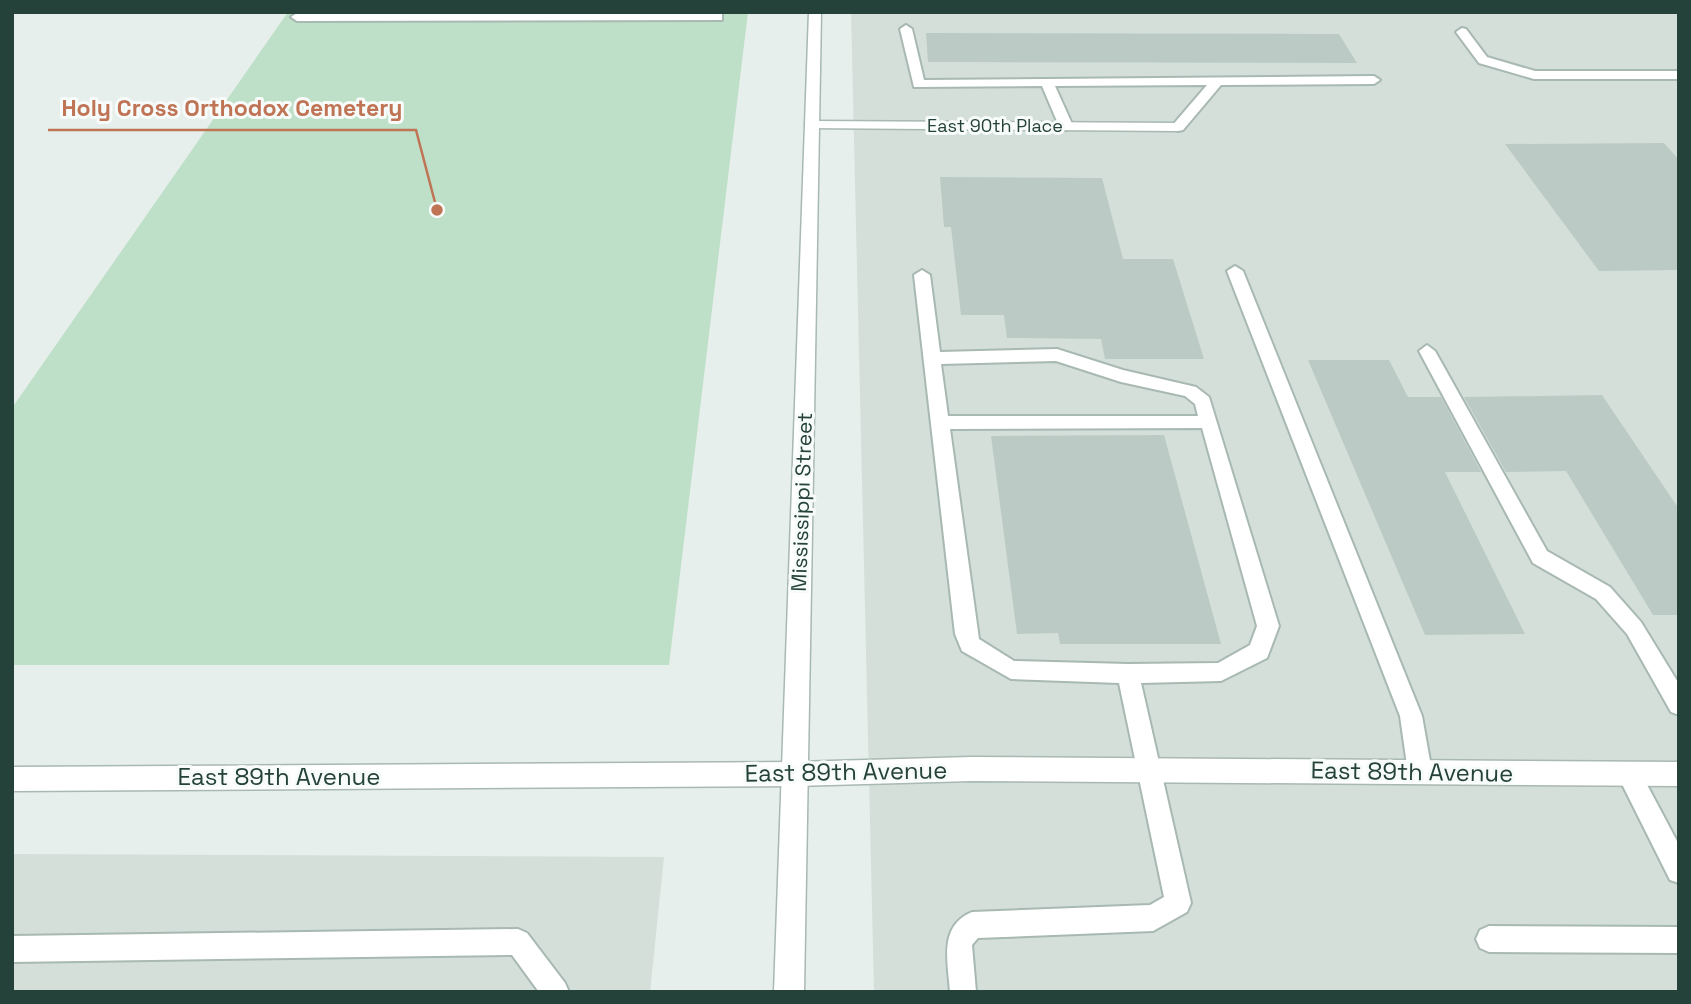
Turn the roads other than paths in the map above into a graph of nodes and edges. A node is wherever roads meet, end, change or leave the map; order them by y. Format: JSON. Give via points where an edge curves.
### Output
{"nodes":[{"id":1,"x":815,"y":12,"type":"edge"},
{"id":2,"x":436,"y":15,"type":"edge"},
{"id":3,"x":610,"y":15,"type":"edge"},
{"id":4,"x":297,"y":17,"type":"dead end"},
{"id":5,"x":718,"y":17,"type":"dead end"},
{"id":6,"x":906,"y":29,"type":"dead end"},
{"id":7,"x":1462,"y":32,"type":"dead end"},
{"id":8,"x":1679,"y":75,"type":"edge"},
{"id":9,"x":1374,"y":80,"type":"dead end"},
{"id":10,"x":1217,"y":81,"type":"junction"},
{"id":11,"x":1046,"y":82,"type":"junction"},
{"id":12,"x":812,"y":125,"type":"junction"},
{"id":13,"x":1066,"y":126,"type":"junction"},
{"id":14,"x":1178,"y":127,"type":"joint"},
{"id":15,"x":1235,"y":271,"type":"dead end"},
{"id":16,"x":922,"y":275,"type":"dead end"},
{"id":17,"x":1427,"y":351,"type":"dead end"},
{"id":18,"x":932,"y":358,"type":"junction"},
{"id":19,"x":1209,"y":422,"type":"junction"},
{"id":20,"x":940,"y":423,"type":"junction"},
{"id":21,"x":1128,"y":674,"type":"junction"},
{"id":22,"x":1679,"y":705,"type":"edge"},
{"id":23,"x":1149,"y":769,"type":"junction"},
{"id":24,"x":1420,"y":772,"type":"junction"},
{"id":25,"x":795,"y":774,"type":"junction"},
{"id":26,"x":1629,"y":774,"type":"junction"},
{"id":27,"x":1679,"y":774,"type":"edge"},
{"id":28,"x":12,"y":779,"type":"edge"},
{"id":29,"x":1679,"y":871,"type":"edge"},
{"id":30,"x":1489,"y":939,"type":"dead end"},
{"id":31,"x":1679,"y":940,"type":"edge"},
{"id":32,"x":12,"y":949,"type":"edge"},
{"id":33,"x":556,"y":992,"type":"edge"},
{"id":34,"x":789,"y":992,"type":"edge"},
{"id":35,"x":963,"y":992,"type":"edge"}],
"edges":[{"from":1,"to":12,"type":"street","name":"Mississippi Street"},
{"from":2,"to":3,"type":"lane"},
{"from":2,"to":4,"type":"lane"},
{"from":3,"to":5,"type":"lane"},
{"from":6,"to":11,"type":"lane","via":[[919,84]]},
{"from":7,"to":8,"type":"lane","via":[[1483,60],[1534,75]]},
{"from":9,"to":10,"type":"lane"},
{"from":10,"to":11,"type":"lane"},
{"from":10,"to":14,"type":"lane"},
{"from":11,"to":13,"type":"lane"},
{"from":12,"to":13,"type":"street","name":"East 90th Place"},
{"from":12,"to":25,"type":"street","name":"Mississippi Street"},
{"from":13,"to":14,"type":"street","name":"East 90th Place"},
{"from":15,"to":24,"type":"lane","via":[[1411,716]]},
{"from":16,"to":18,"type":"lane"},
{"from":17,"to":22,"type":"lane","via":[[1540,557],[1603,593],[1634,628]]},
{"from":18,"to":19,"type":"lane","via":[[1057,355],[1121,376],[1190,391],[1203,401]]},
{"from":18,"to":20,"type":"lane"},
{"from":19,"to":20,"type":"lane"},
{"from":19,"to":21,"type":"lane","via":[[1268,626],[1259,651],[1221,672]]},
{"from":20,"to":21,"type":"lane","via":[[970,645],[1011,670]]},
{"from":21,"to":23,"type":"lane"},
{"from":23,"to":24,"type":"street","name":"East 89th Avenue"},
{"from":23,"to":25,"type":"street","name":"East 89th Avenue"},
{"from":23,"to":35,"type":"lane","via":[[1178,903],[1153,918],[972,925],[959,941]]},
{"from":24,"to":26,"type":"street","name":"East 89th Avenue"},
{"from":25,"to":28,"type":"street","name":"East 89th Avenue"},
{"from":25,"to":34,"type":"street","name":"Mississippi Street"},
{"from":26,"to":27,"type":"street","name":"East 89th Avenue"},
{"from":26,"to":29,"type":"lane"},
{"from":30,"to":31,"type":"lane"},
{"from":32,"to":33,"type":"lane","via":[[518,942]]}]}
